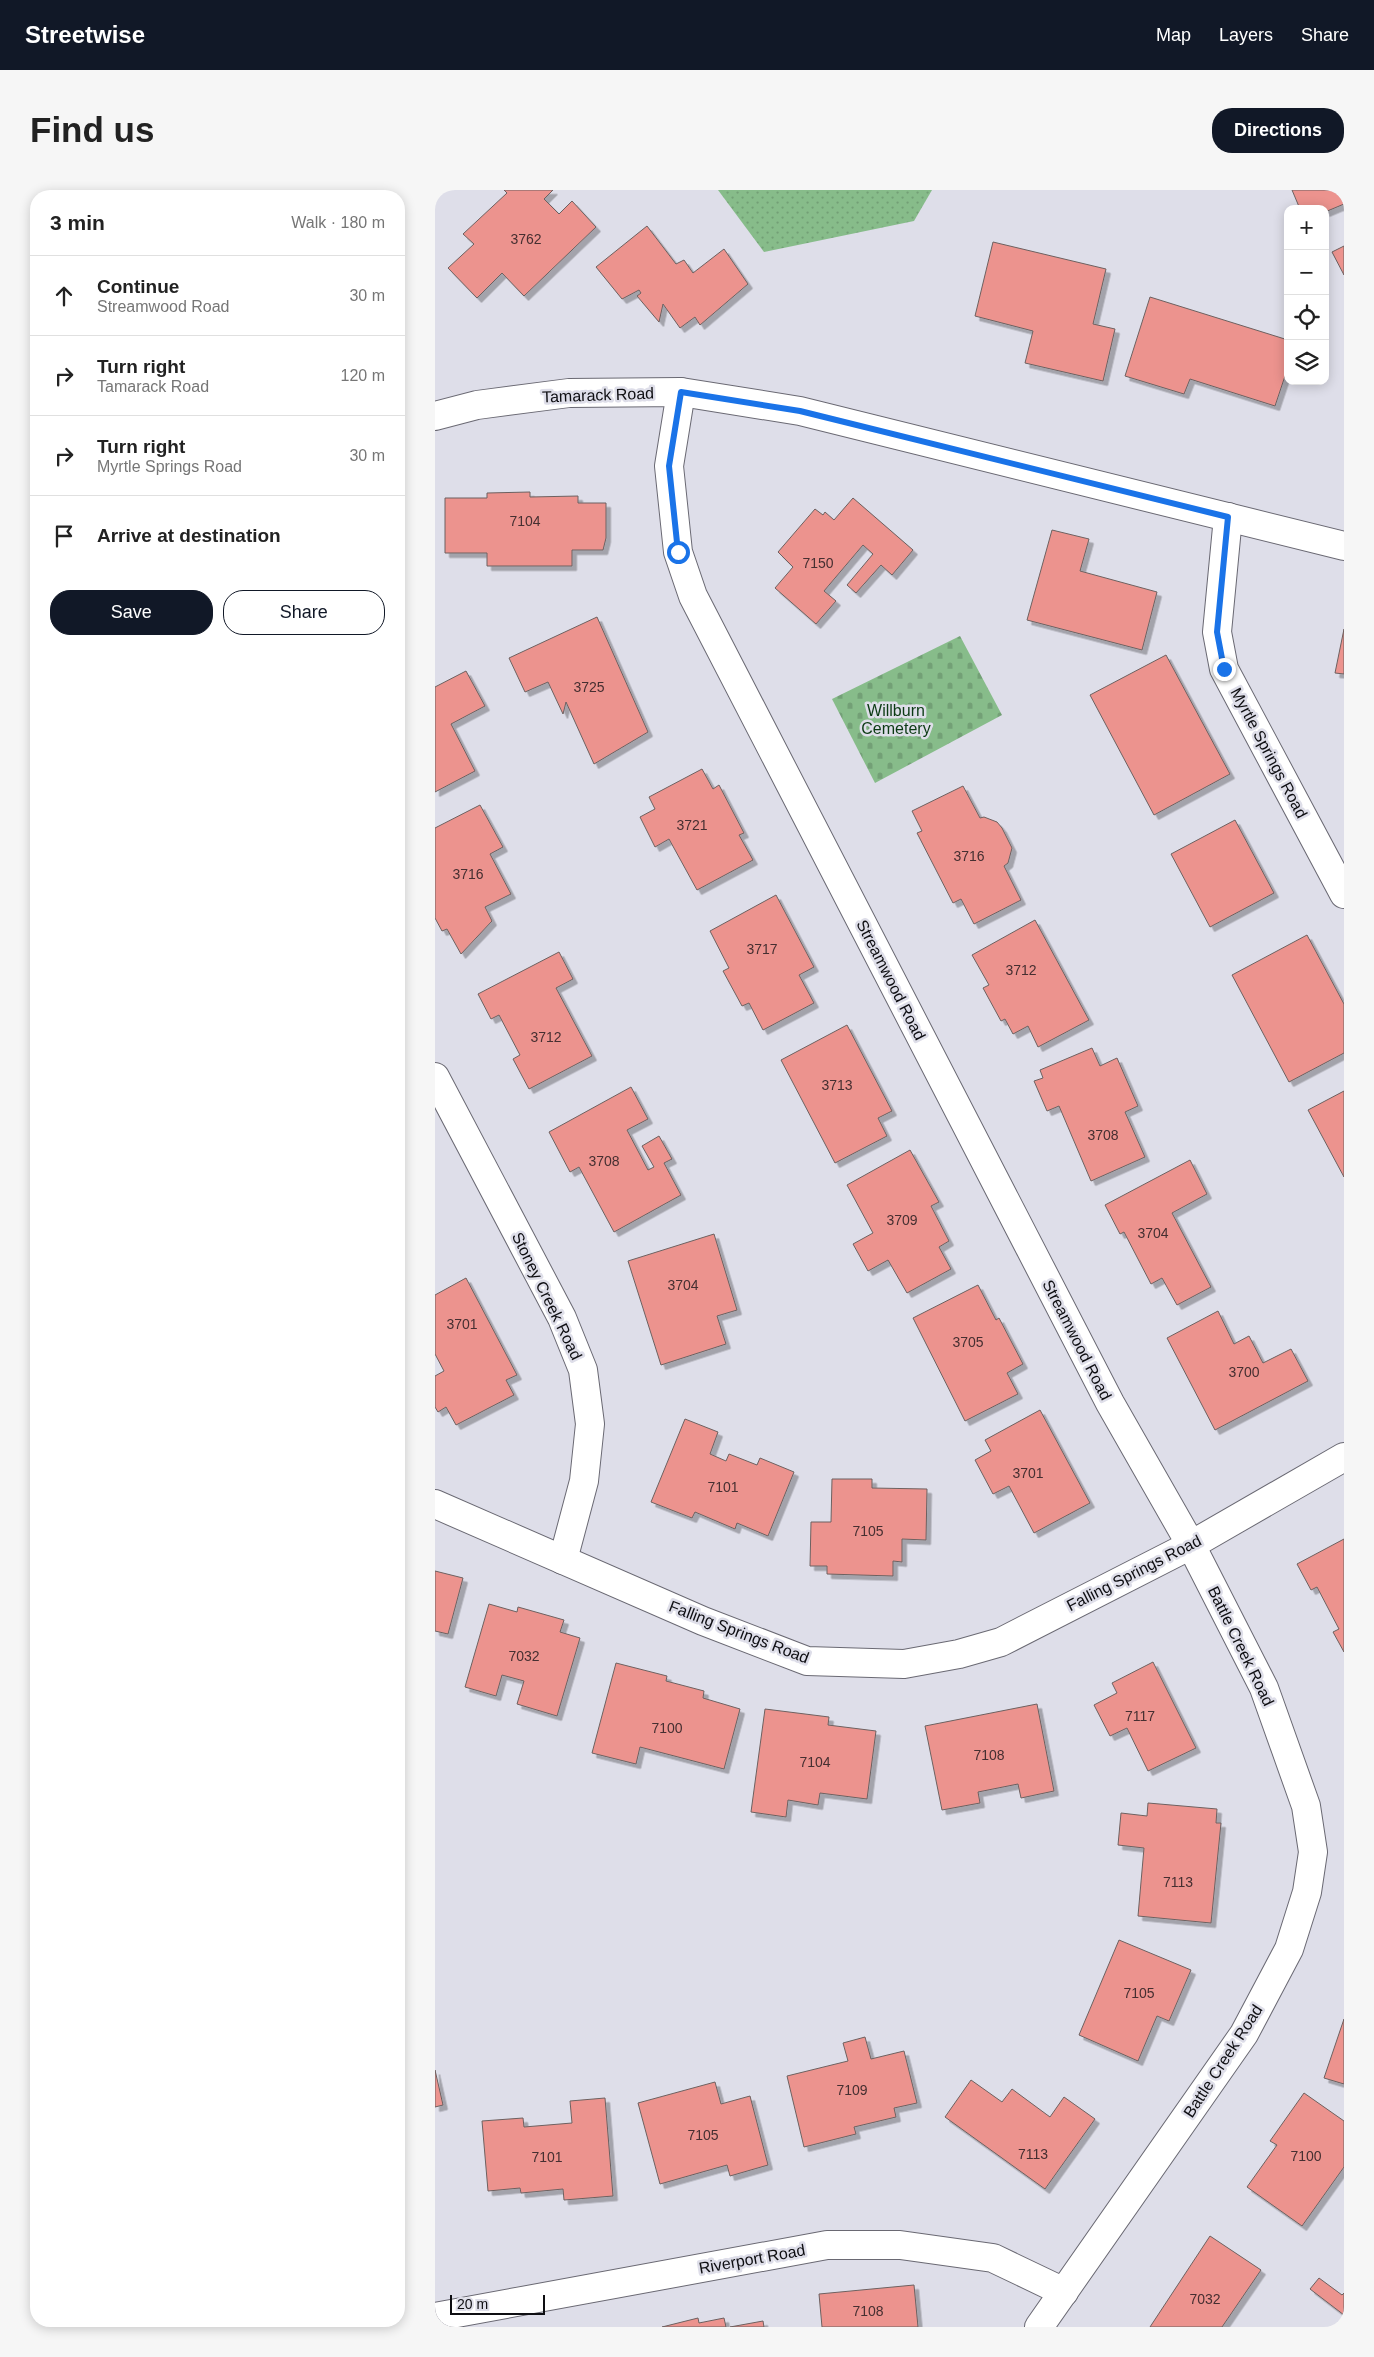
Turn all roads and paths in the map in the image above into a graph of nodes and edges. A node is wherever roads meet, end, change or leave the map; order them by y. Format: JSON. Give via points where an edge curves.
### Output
{"nodes":[{"id":1,"x":681,"y":392,"type":"junction"},
{"id":2,"x":435,"y":416,"type":"edge"},
{"id":3,"x":1228,"y":517,"type":"junction"},
{"id":4,"x":1344,"y":546,"type":"edge"},
{"id":5,"x":1344,"y":894,"type":"edge"},
{"id":6,"x":435,"y":1077,"type":"edge"},
{"id":7,"x":1344,"y":1457,"type":"edge"},
{"id":8,"x":435,"y":1504,"type":"edge"},
{"id":9,"x":1191,"y":1545,"type":"junction"},
{"id":10,"x":563,"y":1560,"type":"junction"},
{"id":11,"x":1064,"y":2292,"type":"junction"},
{"id":12,"x":435,"y":2317,"type":"edge"},
{"id":13,"x":1039,"y":2327,"type":"edge"}],
"edges":[{"from":1,"to":2,"type":"street","name":"Tamarack Road","via":[[569,393],[477,405]]},
{"from":1,"to":3,"type":"street","name":"Tamarack Road","via":[[800,411]]},
{"from":1,"to":9,"type":"street","name":"Streamwood Road","via":[[669,466],[678,552],[693,596],[1105,1394]]},
{"from":3,"to":4,"type":"street","name":"Tamarack Road"},
{"from":3,"to":5,"type":"street","name":"Myrtle Springs Road","via":[[1217,632],[1224,669]]},
{"from":6,"to":10,"type":"street","name":"Stoney Creek Road","via":[[562,1318],[583,1370],[590,1424],[583,1481]]},
{"from":7,"to":9,"type":"street","name":"Falling Springs Road"},
{"from":8,"to":10,"type":"street","name":"Falling Springs Road"},
{"from":9,"to":10,"type":"street","name":"Falling Springs Road","via":[[1001,1642],[905,1664],[807,1661],[703,1622]]},
{"from":9,"to":11,"type":"street","name":"Battle Creek Road","via":[[1263,1688],[1306,1806],[1313,1852],[1308,1884],[1289,1950],[1244,2034]]},
{"from":11,"to":12,"type":"street","name":"Riverport Road","via":[[993,2258],[900,2244],[827,2245]]},
{"from":11,"to":13,"type":"street","name":"Battle Creek Road"}]}
